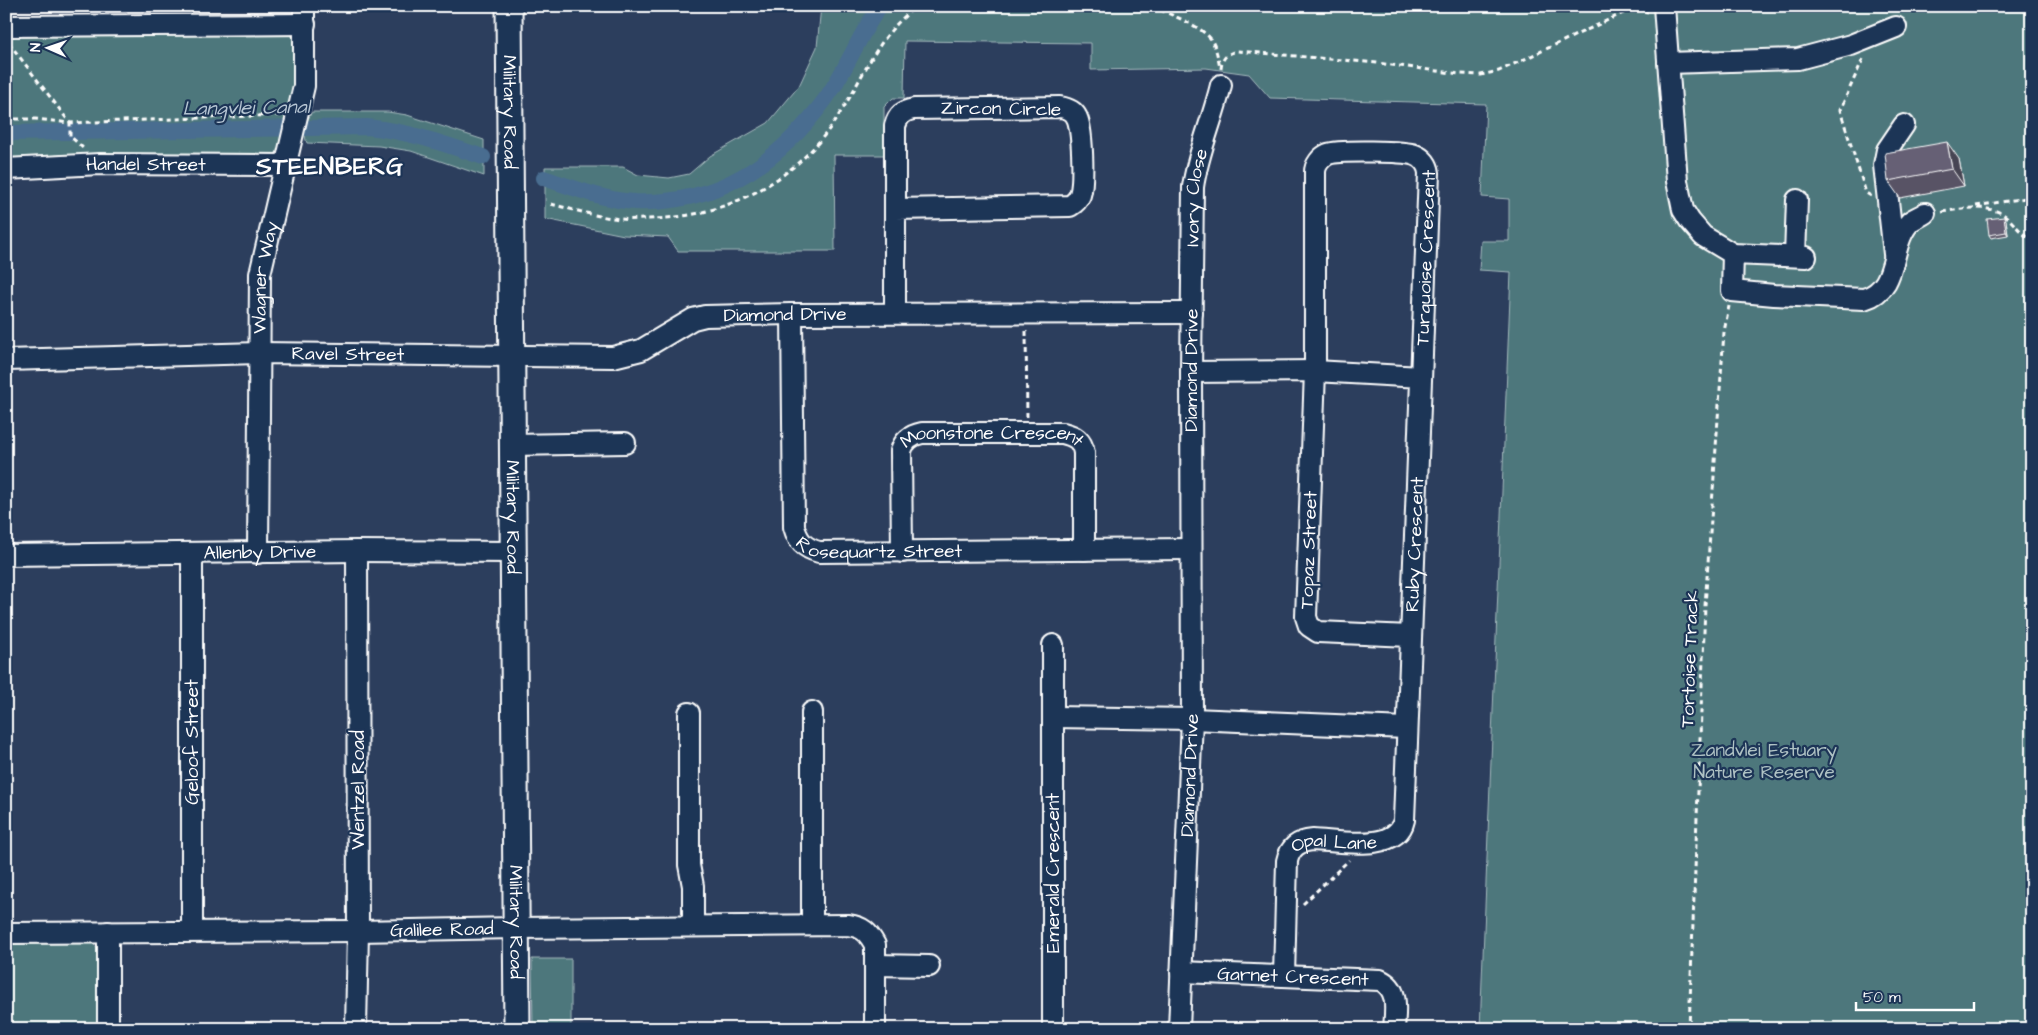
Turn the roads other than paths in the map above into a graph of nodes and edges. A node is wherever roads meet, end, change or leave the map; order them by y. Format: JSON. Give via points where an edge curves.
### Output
{"nodes":[{"id":1,"x":509,"y":6,"type":"edge"},
{"id":2,"x":1664,"y":6,"type":"edge"},
{"id":3,"x":304,"y":15,"type":"edge"},
{"id":4,"x":6,"y":26,"type":"edge"},
{"id":5,"x":1896,"y":26,"type":"dead end"},
{"id":6,"x":1668,"y":63,"type":"junction"},
{"id":7,"x":1221,"y":85,"type":"dead end"},
{"id":8,"x":1904,"y":125,"type":"dead end"},
{"id":9,"x":285,"y":166,"type":"junction"},
{"id":10,"x":6,"y":169,"type":"edge"},
{"id":11,"x":1796,"y":200,"type":"dead end"},
{"id":12,"x":895,"y":209,"type":"junction"},
{"id":13,"x":1925,"y":213,"type":"road end"},
{"id":14,"x":1733,"y":254,"type":"junction"},
{"id":15,"x":1895,"y":258,"type":"junction"},
{"id":16,"x":1192,"y":312,"type":"junction"},
{"id":17,"x":895,"y":313,"type":"junction"},
{"id":18,"x":792,"y":314,"type":"junction"},
{"id":19,"x":259,"y":353,"type":"junction"},
{"id":20,"x":512,"y":356,"type":"junction"},
{"id":21,"x":6,"y":360,"type":"edge"},
{"id":22,"x":1315,"y":371,"type":"junction"},
{"id":23,"x":1191,"y":372,"type":"junction"},
{"id":24,"x":1421,"y":377,"type":"junction"},
{"id":25,"x":625,"y":443,"type":"dead end"},
{"id":26,"x":512,"y":445,"type":"junction"},
{"id":27,"x":1191,"y":549,"type":"junction"},
{"id":28,"x":1084,"y":550,"type":"junction"},
{"id":29,"x":357,"y":551,"type":"junction"},
{"id":30,"x":258,"y":552,"type":"junction"},
{"id":31,"x":513,"y":552,"type":"junction"},
{"id":32,"x":902,"y":552,"type":"junction"},
{"id":33,"x":192,"y":553,"type":"junction"},
{"id":34,"x":6,"y":555,"type":"edge"},
{"id":35,"x":1410,"y":636,"type":"junction"},
{"id":36,"x":1053,"y":645,"type":"dead end"},
{"id":37,"x":812,"y":712,"type":"dead end"},
{"id":38,"x":689,"y":713,"type":"dead end"},
{"id":39,"x":1053,"y":717,"type":"junction"},
{"id":40,"x":1192,"y":719,"type":"junction"},
{"id":41,"x":1406,"y":728,"type":"junction"},
{"id":42,"x":693,"y":926,"type":"junction"},
{"id":43,"x":812,"y":926,"type":"junction"},
{"id":44,"x":516,"y":928,"type":"junction"},
{"id":45,"x":192,"y":931,"type":"junction"},
{"id":46,"x":108,"y":932,"type":"junction"},
{"id":47,"x":358,"y":932,"type":"junction"},
{"id":48,"x":6,"y":933,"type":"edge"},
{"id":49,"x":875,"y":965,"type":"junction"},
{"id":50,"x":930,"y":966,"type":"dead end"},
{"id":51,"x":1181,"y":972,"type":"junction"},
{"id":52,"x":1284,"y":976,"type":"junction"},
{"id":53,"x":108,"y":1029,"type":"edge"},
{"id":54,"x":356,"y":1029,"type":"edge"},
{"id":55,"x":517,"y":1029,"type":"edge"},
{"id":56,"x":875,"y":1029,"type":"edge"},
{"id":57,"x":1053,"y":1029,"type":"edge"},
{"id":58,"x":1179,"y":1029,"type":"edge"},
{"id":59,"x":1394,"y":1029,"type":"edge"}],
"edges":[{"from":1,"to":20,"type":"main road","name":"Military Road"},
{"from":2,"to":6,"type":"street"},
{"from":3,"to":4,"type":"street"},
{"from":3,"to":9,"type":"street","name":"Wagner Way","via":[[305,74]]},
{"from":5,"to":6,"type":"street","via":[[1851,45],[1798,59]]},
{"from":6,"to":14,"type":"street","via":[[1677,181],[1683,210],[1703,236]]},
{"from":7,"to":16,"type":"street","name":"Ivory Close","via":[[1193,187]]},
{"from":8,"to":15,"type":"street","via":[[1884,159]]},
{"from":9,"to":10,"type":"street","name":"Handel Street","via":[[100,164]]},
{"from":9,"to":19,"type":"street","name":"Wagner Way","via":[[260,274]]},
{"from":11,"to":14,"type":"street","via":[[1800,256]]},
{"from":12,"to":12,"type":"street","name":"Zircon Circle","via":[[895,126],[904,111],[922,108],[1060,107],[1072,112],[1079,121],[1082,189],[1070,206]]},
{"from":12,"to":17,"type":"street","name":"Zircon Circle"},
{"from":13,"to":15,"type":"street","via":[[1905,230]]},
{"from":14,"to":15,"type":"street","via":[[1732,291],[1864,299],[1880,291]]},
{"from":16,"to":17,"type":"street","name":"Diamond Drive"},
{"from":16,"to":23,"type":"street","name":"Diamond Drive"},
{"from":17,"to":18,"type":"street","name":"Diamond Drive"},
{"from":18,"to":20,"type":"street","name":"Diamond Drive","via":[[705,316],[693,319],[641,350],[613,357]]},
{"from":18,"to":32,"type":"street","name":"Rosequartz Street","via":[[794,527],[797,537],[802,545],[819,552]]},
{"from":19,"to":20,"type":"street","name":"Ravel Street"},
{"from":19,"to":21,"type":"street","name":"Ravel Street"},
{"from":19,"to":30,"type":"street","name":"Wagner Way"},
{"from":20,"to":26,"type":"main road","name":"Military Road"},
{"from":22,"to":23,"type":"street"},
{"from":22,"to":24,"type":"street"},
{"from":22,"to":24,"type":"street","name":"Turquoise Crescent","via":[[1315,168],[1325,156],[1337,152],[1409,153],[1422,160],[1429,173]]},
{"from":22,"to":35,"type":"street","name":"Topaz Street","via":[[1308,621],[1318,632]]},
{"from":23,"to":27,"type":"street","name":"Diamond Drive"},
{"from":24,"to":35,"type":"street","name":"Ruby Crescent"},
{"from":25,"to":26,"type":"street"},
{"from":26,"to":31,"type":"main road","name":"Military Road"},
{"from":27,"to":28,"type":"street","name":"Rosequartz Street"},
{"from":27,"to":40,"type":"street","name":"Diamond Drive"},
{"from":28,"to":32,"type":"street","name":"Rosequartz Street"},
{"from":28,"to":32,"type":"street","name":"Moonstone Crescent","via":[[1084,453],[1082,443],[1074,436],[1063,432],[922,433],[907,440],[901,451]]},
{"from":29,"to":30,"type":"street","name":"Allenby Drive"},
{"from":29,"to":31,"type":"street","name":"Allenby Drive"},
{"from":29,"to":47,"type":"street","name":"Wentzel Road"},
{"from":30,"to":33,"type":"street","name":"Allenby Drive"},
{"from":31,"to":44,"type":"main road","name":"Military Road"},
{"from":33,"to":34,"type":"street","name":"Allenby Drive"},
{"from":33,"to":45,"type":"street","name":"Geloof Street"},
{"from":35,"to":41,"type":"street","name":"Ruby Crescent"},
{"from":36,"to":39,"type":"street","name":"Emerald Crescent"},
{"from":37,"to":43,"type":"street"},
{"from":38,"to":42,"type":"street","via":[[689,865],[693,886]]},
{"from":39,"to":40,"type":"street"},
{"from":39,"to":57,"type":"street","name":"Emerald Crescent"},
{"from":40,"to":41,"type":"street"},
{"from":40,"to":51,"type":"street","name":"Diamond Drive"},
{"from":41,"to":52,"type":"street","name":"Opal Lane","via":[[1404,820],[1400,830],[1391,838],[1377,843],[1313,840],[1299,843],[1288,857]]},
{"from":42,"to":43,"type":"street","name":"Galilee Road"},
{"from":42,"to":44,"type":"street","name":"Galilee Road"},
{"from":43,"to":49,"type":"street","name":"Galilee Road","via":[[860,927],[875,944]]},
{"from":44,"to":47,"type":"street","name":"Galilee Road"},
{"from":44,"to":55,"type":"main road","name":"Military Road"},
{"from":45,"to":46,"type":"street","name":"Galilee Road"},
{"from":45,"to":47,"type":"street","name":"Galilee Road"},
{"from":46,"to":48,"type":"street","name":"Galilee Road"},
{"from":46,"to":53,"type":"street"},
{"from":47,"to":54,"type":"street","name":"Wentzel Road"},
{"from":49,"to":50,"type":"street"},
{"from":49,"to":56,"type":"street","name":"Galilee Road"},
{"from":51,"to":52,"type":"street","name":"Garnet Crescent"},
{"from":51,"to":58,"type":"street","name":"Diamond Drive"},
{"from":52,"to":59,"type":"street","name":"Garnet Crescent","via":[[1382,981],[1395,997]]}]}
